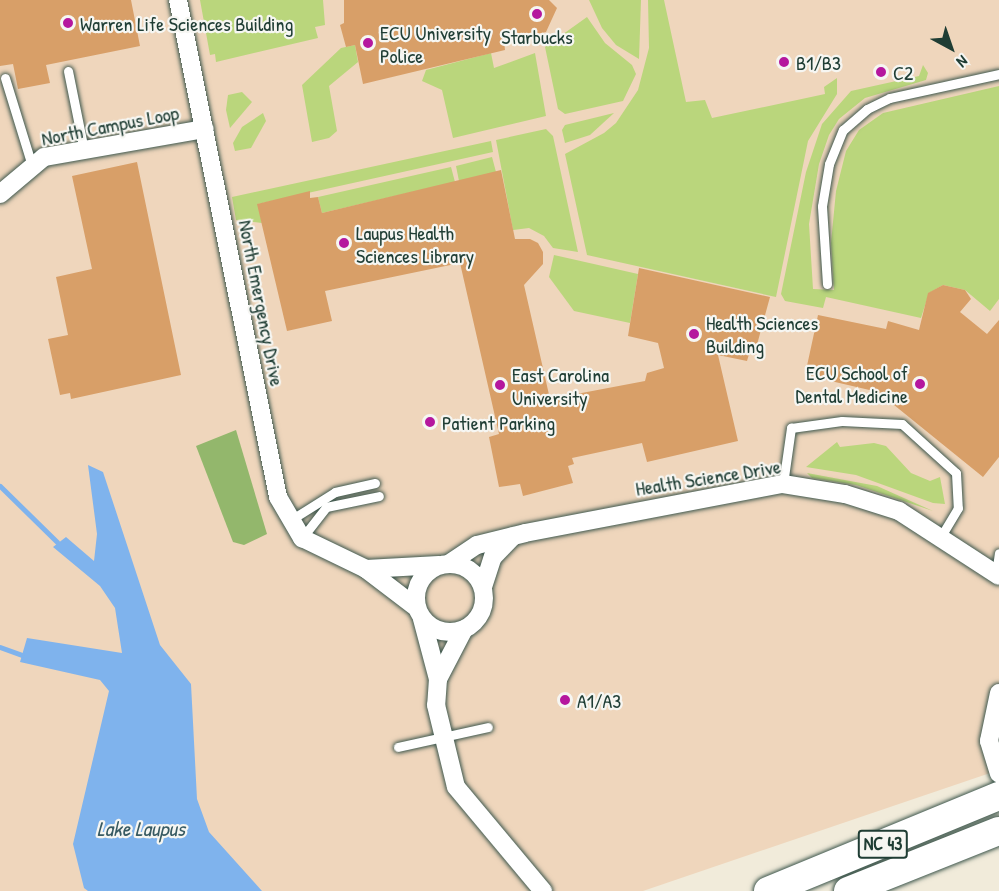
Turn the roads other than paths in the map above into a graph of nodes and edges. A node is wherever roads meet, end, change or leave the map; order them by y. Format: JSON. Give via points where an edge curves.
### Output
{"nodes":[{"id":1,"x":178,"y":0,"type":"edge"},
{"id":2,"x":68,"y":71,"type":"dead end"},
{"id":3,"x":999,"y":74,"type":"edge"},
{"id":4,"x":4,"y":78,"type":"dead end"},
{"id":5,"x":4,"y":94,"type":"edge"},
{"id":6,"x":206,"y":129,"type":"junction"},
{"id":7,"x":84,"y":150,"type":"junction"},
{"id":8,"x":32,"y":166,"type":"junction"},
{"id":9,"x":0,"y":194,"type":"edge"},
{"id":10,"x":826,"y":284,"type":"dead end"},
{"id":11,"x":375,"y":483,"type":"dead end"},
{"id":12,"x":783,"y":484,"type":"junction"},
{"id":13,"x":379,"y":495,"type":"dead end"},
{"id":14,"x":289,"y":521,"type":"junction"},
{"id":15,"x":513,"y":536,"type":"junction"},
{"id":16,"x":302,"y":538,"type":"junction"},
{"id":17,"x":940,"y":538,"type":"junction"},
{"id":18,"x":999,"y":553,"type":"edge"},
{"id":19,"x":444,"y":564,"type":"junction"},
{"id":20,"x":366,"y":569,"type":"junction"},
{"id":21,"x":997,"y":575,"type":"edge"},
{"id":22,"x":483,"y":587,"type":"junction"},
{"id":23,"x":419,"y":614,"type":"junction"},
{"id":24,"x":464,"y":629,"type":"junction"},
{"id":25,"x":438,"y":679,"type":"junction"},
{"id":26,"x":999,"y":693,"type":"edge"},
{"id":27,"x":488,"y":727,"type":"dead end"},
{"id":28,"x":444,"y":735,"type":"junction"},
{"id":29,"x":398,"y":747,"type":"dead end"},
{"id":30,"x":999,"y":774,"type":"edge"},
{"id":31,"x":999,"y":796,"type":"edge"},
{"id":32,"x":999,"y":831,"type":"edge"},
{"id":33,"x":543,"y":891,"type":"edge"},
{"id":34,"x":768,"y":891,"type":"edge"},
{"id":35,"x":848,"y":891,"type":"edge"}],
"edges":[{"from":1,"to":6,"type":"street","name":"North Emergency Drive"},
{"from":2,"to":7,"type":"lane"},
{"from":3,"to":10,"type":"lane","via":[[890,98],[867,109],[843,130],[829,164],[822,206]]},
{"from":4,"to":5,"type":"lane"},
{"from":5,"to":8,"type":"lane"},
{"from":6,"to":7,"type":"street","name":"North Campus Loop"},
{"from":6,"to":14,"type":"street","name":"North Emergency Drive","via":[[278,497]]},
{"from":7,"to":8,"type":"street","name":"North Campus Loop","via":[[44,157]]},
{"from":8,"to":9,"type":"street","name":"North Campus Loop"},
{"from":11,"to":14,"type":"lane","via":[[335,492]]},
{"from":12,"to":15,"type":"street","name":"Health Science Drive"},
{"from":12,"to":17,"type":"street","name":"Health Science Drive","via":[[845,494],[899,511]]},
{"from":12,"to":17,"type":"lane","via":[[791,428],[842,422],[903,424],[956,473],[958,508]]},
{"from":13,"to":16,"type":"lane","via":[[326,507]]},
{"from":14,"to":16,"type":"street","name":"North Emergency Drive"},
{"from":15,"to":19,"type":"street","name":"Health Science Drive","via":[[477,545]]},
{"from":15,"to":22,"type":"street","via":[[493,557]]},
{"from":16,"to":20,"type":"street","name":"North Emergency Drive"},
{"from":17,"to":21,"type":"street","name":"Health Science Drive"},
{"from":18,"to":21,"type":"lane"},
{"from":19,"to":20,"type":"street","name":"North Emergency Drive"},
{"from":19,"to":22,"type":"street","via":[[470,570]]},
{"from":19,"to":23,"type":"street","via":[[429,570],[417,587]]},
{"from":20,"to":23,"type":"street","name":"North Emergency Drive"},
{"from":22,"to":24,"type":"street","via":[[483,607]]},
{"from":23,"to":24,"type":"street","name":"North Emergency Drive","via":[[441,631]]},
{"from":23,"to":25,"type":"street"},
{"from":24,"to":25,"type":"street"},
{"from":25,"to":28,"type":"street","via":[[436,705]]},
{"from":26,"to":30,"type":"street","via":[[989,741]]},
{"from":27,"to":28,"type":"lane"},
{"from":28,"to":29,"type":"lane"},
{"from":28,"to":33,"type":"street","via":[[456,787]]},
{"from":31,"to":34,"type":"main road","number":"NC 43"},
{"from":32,"to":35,"type":"main road","number":"NC 43"}]}
